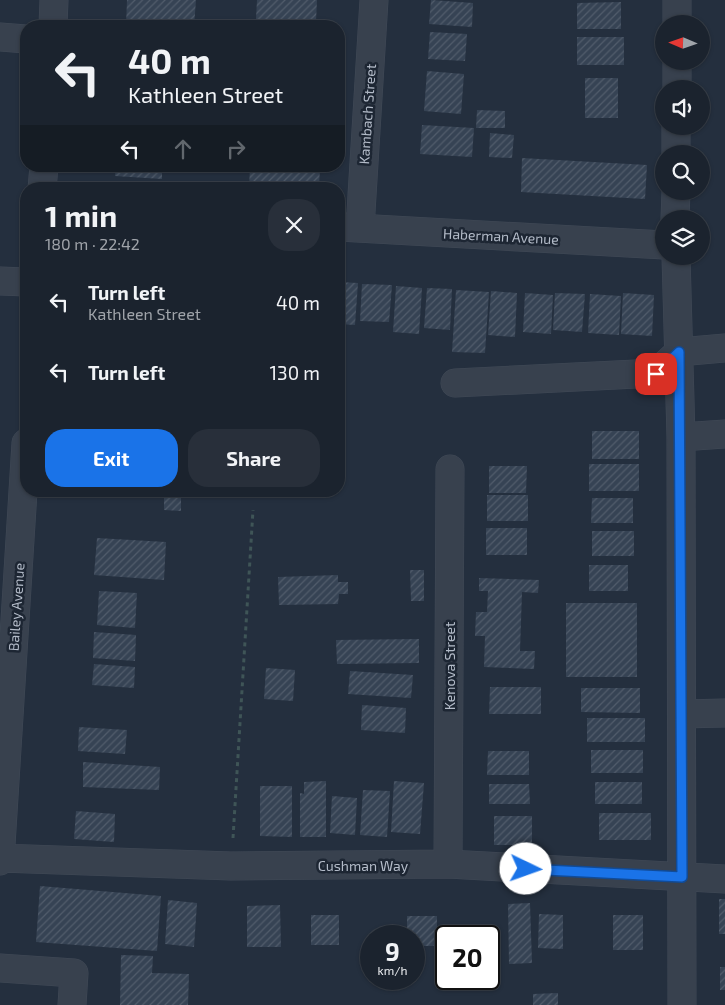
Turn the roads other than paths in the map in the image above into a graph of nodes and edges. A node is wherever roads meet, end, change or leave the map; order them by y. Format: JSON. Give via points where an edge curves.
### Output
{"nodes":[{"id":1,"x":54,"y":0,"type":"edge"},
{"id":2,"x":374,"y":0,"type":"edge"},
{"id":3,"x":677,"y":0,"type":"edge"},
{"id":4,"x":677,"y":15,"type":"edge"},
{"id":5,"x":53,"y":20,"type":"edge"},
{"id":6,"x":0,"y":37,"type":"edge"},
{"id":7,"x":20,"y":39,"type":"edge"},
{"id":8,"x":349,"y":228,"type":"edge"},
{"id":9,"x":655,"y":245,"type":"edge"},
{"id":10,"x":676,"y":265,"type":"edge"},
{"id":11,"x":0,"y":281,"type":"edge"},
{"id":12,"x":20,"y":282,"type":"edge"},
{"id":13,"x":725,"y":348,"type":"edge"},
{"id":14,"x":679,"y":352,"type":"junction"},
{"id":15,"x":454,"y":383,"type":"dead end"},
{"id":16,"x":725,"y":434,"type":"edge"},
{"id":17,"x":681,"y":437,"type":"junction"},
{"id":18,"x":450,"y":469,"type":"dead end"},
{"id":19,"x":23,"y":497,"type":"edge"},
{"id":20,"x":725,"y":713,"type":"edge"},
{"id":21,"x":682,"y":714,"type":"junction"},
{"id":22,"x":0,"y":859,"type":"edge"},
{"id":23,"x":448,"y":864,"type":"junction"},
{"id":24,"x":682,"y":877,"type":"junction"},
{"id":25,"x":725,"y":879,"type":"edge"},
{"id":26,"x":0,"y":968,"type":"edge"},
{"id":27,"x":72,"y":1005,"type":"edge"},
{"id":28,"x":682,"y":1005,"type":"edge"}],
"edges":[{"from":1,"to":5,"type":"street"},
{"from":2,"to":8,"type":"street","name":"Kambach Street"},
{"from":3,"to":4,"type":"street"},
{"from":6,"to":7,"type":"street"},
{"from":8,"to":9,"type":"street","name":"Haberman Avenue"},
{"from":10,"to":14,"type":"street"},
{"from":11,"to":12,"type":"street"},
{"from":13,"to":14,"type":"street"},
{"from":14,"to":15,"type":"street","via":[[656,374]]},
{"from":14,"to":17,"type":"street"},
{"from":16,"to":17,"type":"street"},
{"from":17,"to":21,"type":"street"},
{"from":18,"to":23,"type":"street","name":"Kenova Street"},
{"from":19,"to":22,"type":"street","name":"Bailey Avenue"},
{"from":20,"to":21,"type":"street"},
{"from":21,"to":24,"type":"street"},
{"from":22,"to":23,"type":"street","name":"Cushman Way","via":[[232,866]]},
{"from":23,"to":24,"type":"street","name":"Cushman Way"},
{"from":24,"to":25,"type":"street","name":"Cushman Way"},
{"from":24,"to":28,"type":"street"},
{"from":26,"to":27,"type":"street","via":[[74,973]]}]}
